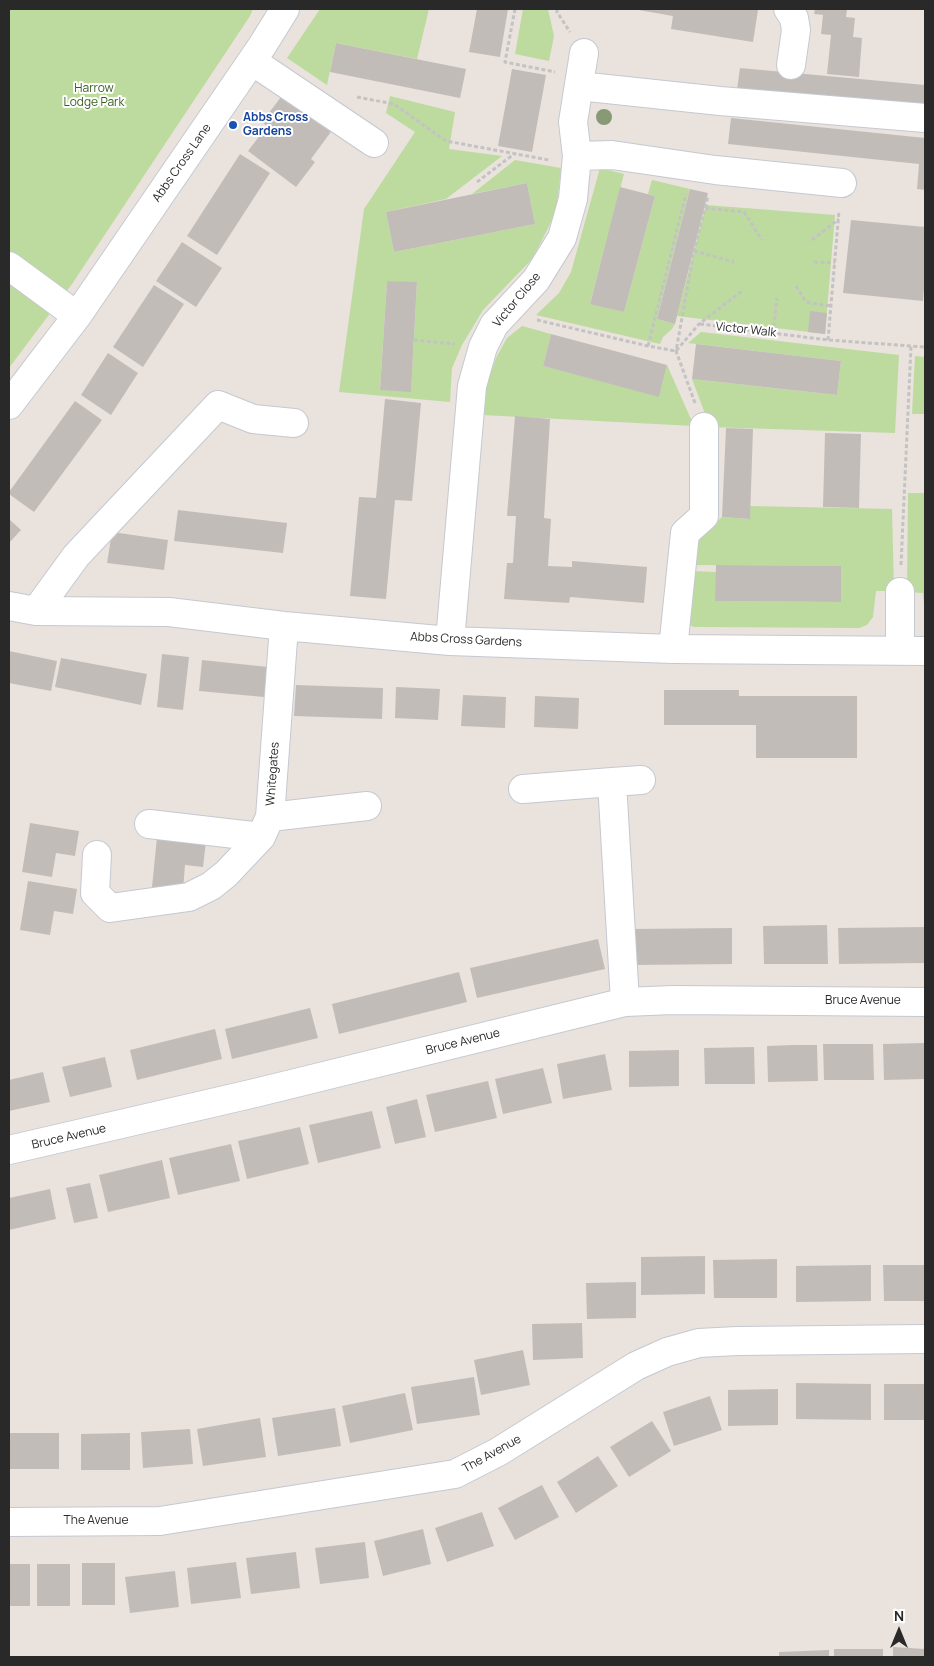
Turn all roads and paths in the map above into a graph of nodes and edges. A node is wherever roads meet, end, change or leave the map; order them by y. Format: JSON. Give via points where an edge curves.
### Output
{"nodes":[{"id":1,"x":285,"y":9,"type":"edge"},
{"id":2,"x":515,"y":9,"type":"edge"},
{"id":3,"x":788,"y":9,"type":"edge"},
{"id":4,"x":252,"y":61,"type":"junction"},
{"id":5,"x":792,"y":65,"type":"dead end"},
{"id":6,"x":581,"y":72,"type":"junction"},
{"id":7,"x":355,"y":96,"type":"dead end"},
{"id":8,"x":925,"y":118,"type":"edge"},
{"id":9,"x":374,"y":143,"type":"dead end"},
{"id":10,"x":515,"y":154,"type":"junction"},
{"id":11,"x":577,"y":161,"type":"junction"},
{"id":12,"x":704,"y":168,"type":"junction"},
{"id":13,"x":477,"y":182,"type":"dead end"},
{"id":14,"x":842,"y":183,"type":"joint"},
{"id":15,"x":705,"y":208,"type":"junction"},
{"id":16,"x":839,"y":219,"type":"junction"},
{"id":17,"x":762,"y":240,"type":"dead end"},
{"id":18,"x":812,"y":240,"type":"dead end"},
{"id":19,"x":694,"y":252,"type":"junction"},
{"id":20,"x":734,"y":262,"type":"dead end"},
{"id":21,"x":814,"y":262,"type":"dead end"},
{"id":22,"x":835,"y":263,"type":"junction"},
{"id":23,"x":9,"y":266,"type":"edge"},
{"id":24,"x":796,"y":286,"type":"dead end"},
{"id":25,"x":742,"y":291,"type":"dead end"},
{"id":26,"x":777,"y":298,"type":"dead end"},
{"id":27,"x":831,"y":306,"type":"junction"},
{"id":28,"x":507,"y":312,"type":"junction"},
{"id":29,"x":77,"y":316,"type":"junction"},
{"id":30,"x":699,"y":324,"type":"junction"},
{"id":31,"x":773,"y":333,"type":"junction"},
{"id":32,"x":414,"y":340,"type":"dead end"},
{"id":33,"x":828,"y":340,"type":"junction"},
{"id":34,"x":648,"y":346,"type":"junction"},
{"id":35,"x":911,"y":346,"type":"junction"},
{"id":36,"x":483,"y":347,"type":"junction"},
{"id":37,"x":925,"y":347,"type":"edge"},
{"id":38,"x":676,"y":351,"type":"junction"},
{"id":39,"x":9,"y":405,"type":"edge"},
{"id":40,"x":294,"y":423,"type":"dead end"},
{"id":41,"x":704,"y":427,"type":"joint"},
{"id":42,"x":900,"y":592,"type":"joint"},
{"id":43,"x":9,"y":606,"type":"edge"},
{"id":44,"x":36,"y":611,"type":"junction"},
{"id":45,"x":284,"y":626,"type":"junction"},
{"id":46,"x":450,"y":641,"type":"junction"},
{"id":47,"x":673,"y":649,"type":"junction"},
{"id":48,"x":913,"y":651,"type":"edge"},
{"id":49,"x":641,"y":780,"type":"dead end"},
{"id":50,"x":612,"y":782,"type":"junction"},
{"id":51,"x":523,"y":789,"type":"dead end"},
{"id":52,"x":367,"y":806,"type":"dead end"},
{"id":53,"x":149,"y":824,"type":"dead end"},
{"id":54,"x":265,"y":827,"type":"junction"},
{"id":55,"x":97,"y":855,"type":"dead end"},
{"id":56,"x":625,"y":1002,"type":"junction"},
{"id":57,"x":925,"y":1002,"type":"edge"},
{"id":58,"x":9,"y":1150,"type":"edge"},
{"id":59,"x":925,"y":1339,"type":"edge"},
{"id":60,"x":9,"y":1522,"type":"edge"}],
"edges":[{"from":1,"to":4,"type":"street","name":"Abbs Cross Lane"},
{"from":2,"to":6,"type":"path","via":[[505,62]]},
{"from":3,"to":5,"type":"street","via":[[796,30]]},
{"from":4,"to":9,"type":"street"},
{"from":4,"to":29,"type":"street","name":"Abbs Cross Lane"},
{"from":6,"to":8,"type":"street","via":[[720,101]]},
{"from":6,"to":11,"type":"street","name":"Victor Close","via":[[574,122]]},
{"from":7,"to":10,"type":"path","via":[[394,104],[446,141]]},
{"from":10,"to":11,"type":"path"},
{"from":10,"to":13,"type":"path"},
{"from":11,"to":12,"type":"street","via":[[612,155]]},
{"from":11,"to":28,"type":"street","name":"Victor Close","via":[[573,199],[562,238],[536,280]]},
{"from":12,"to":14,"type":"street"},
{"from":12,"to":15,"type":"path"},
{"from":12,"to":34,"type":"path"},
{"from":14,"to":16,"type":"path"},
{"from":15,"to":17,"type":"path","via":[[744,212]]},
{"from":15,"to":19,"type":"path"},
{"from":16,"to":18,"type":"path"},
{"from":16,"to":22,"type":"path"},
{"from":19,"to":20,"type":"path"},
{"from":19,"to":38,"type":"path"},
{"from":21,"to":22,"type":"path"},
{"from":22,"to":27,"type":"path"},
{"from":23,"to":29,"type":"street"},
{"from":24,"to":27,"type":"path","via":[[806,302]]},
{"from":25,"to":30,"type":"path"},
{"from":26,"to":31,"type":"path"},
{"from":27,"to":33,"type":"path"},
{"from":28,"to":34,"type":"path"},
{"from":28,"to":36,"type":"street","name":"Victor Close","via":[[494,325]]},
{"from":29,"to":39,"type":"street","name":"Abbs Cross Lane"},
{"from":30,"to":31,"type":"path","name":"Victor Walk"},
{"from":30,"to":38,"type":"path","name":"Victor Walk"},
{"from":31,"to":33,"type":"path","name":"Victor Walk"},
{"from":32,"to":36,"type":"path"},
{"from":33,"to":35,"type":"path","name":"Victor Walk"},
{"from":34,"to":38,"type":"path"},
{"from":35,"to":37,"type":"path","name":"Victor Walk"},
{"from":35,"to":42,"type":"path"},
{"from":36,"to":46,"type":"street","name":"Victor Close","via":[[472,386]]},
{"from":38,"to":41,"type":"path"},
{"from":40,"to":44,"type":"street","via":[[253,419],[218,405],[76,556]]},
{"from":41,"to":47,"type":"street","via":[[704,516],[685,533]]},
{"from":42,"to":48,"type":"street"},
{"from":43,"to":44,"type":"street","name":"Abbs Cross Gardens"},
{"from":44,"to":45,"type":"street","name":"Abbs Cross Gardens","via":[[169,612]]},
{"from":45,"to":46,"type":"street","name":"Abbs Cross Gardens"},
{"from":45,"to":54,"type":"street","name":"Whitegates"},
{"from":46,"to":47,"type":"street","name":"Abbs Cross Gardens"},
{"from":47,"to":48,"type":"street","name":"Abbs Cross Gardens"},
{"from":49,"to":50,"type":"street"},
{"from":50,"to":51,"type":"street"},
{"from":50,"to":56,"type":"street"},
{"from":52,"to":54,"type":"street"},
{"from":53,"to":54,"type":"street"},
{"from":54,"to":55,"type":"street","via":[[226,874],[189,897],[110,908],[95,893]]},
{"from":56,"to":57,"type":"street","name":"Bruce Avenue"},
{"from":56,"to":58,"type":"street","name":"Bruce Avenue"},
{"from":59,"to":60,"type":"street","name":"The Avenue","via":[[699,1343],[666,1352],[636,1366],[498,1452],[455,1474],[160,1521]]}]}
